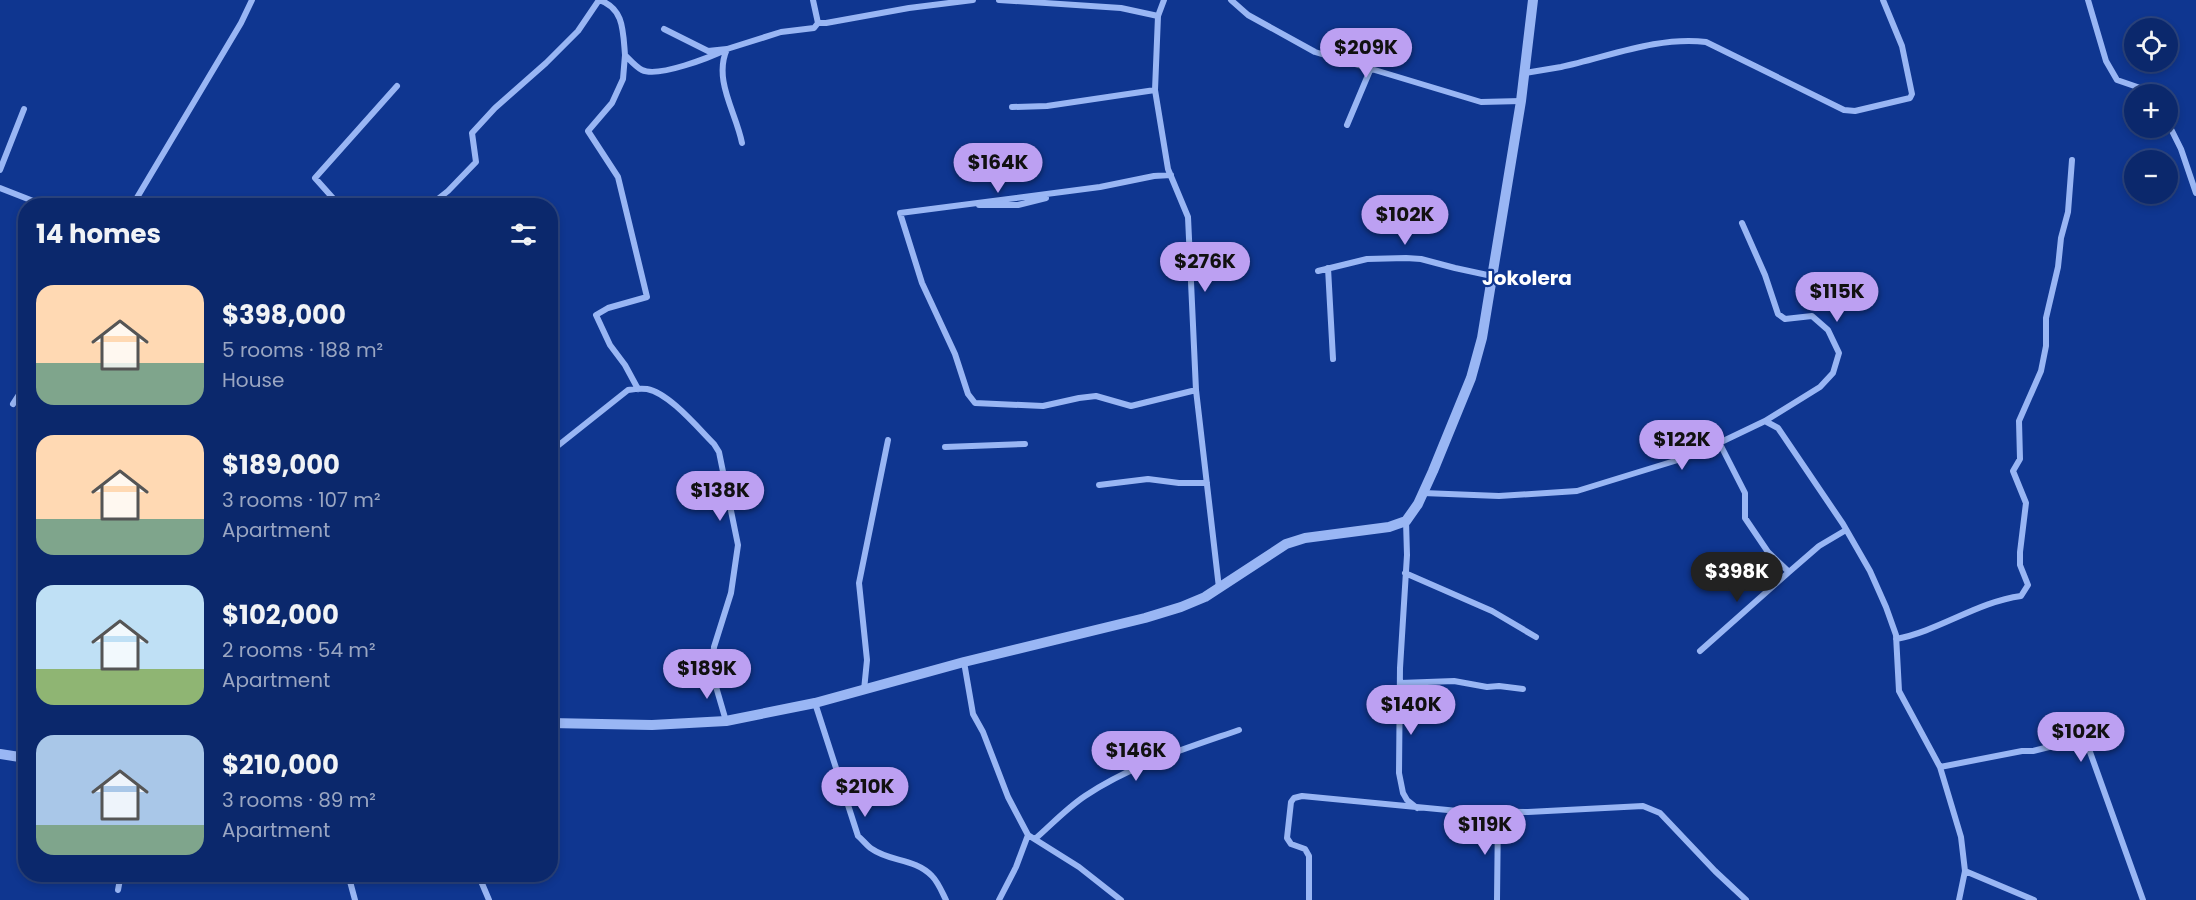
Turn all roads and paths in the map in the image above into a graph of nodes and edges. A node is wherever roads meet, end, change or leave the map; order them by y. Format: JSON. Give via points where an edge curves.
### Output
{"nodes":[{"id":1,"x":252,"y":0,"type":"edge"},
{"id":2,"x":599,"y":0,"type":"edge"},
{"id":3,"x":813,"y":0,"type":"edge"},
{"id":4,"x":973,"y":0,"type":"edge"},
{"id":5,"x":999,"y":0,"type":"edge"},
{"id":6,"x":1164,"y":0,"type":"edge"},
{"id":7,"x":1231,"y":0,"type":"edge"},
{"id":8,"x":1533,"y":0,"type":"edge"},
{"id":9,"x":1883,"y":0,"type":"edge"},
{"id":10,"x":2088,"y":0,"type":"edge"},
{"id":11,"x":1158,"y":16,"type":"junction"},
{"id":12,"x":818,"y":23,"type":"junction"},
{"id":13,"x":664,"y":29,"type":"dead end"},
{"id":14,"x":727,"y":49,"type":"junction"},
{"id":15,"x":625,"y":55,"type":"junction"},
{"id":16,"x":1371,"y":68,"type":"junction"},
{"id":17,"x":1525,"y":73,"type":"junction"},
{"id":18,"x":2129,"y":84,"type":"edge"},
{"id":19,"x":397,"y":86,"type":"dead end"},
{"id":20,"x":1155,"y":90,"type":"junction"},
{"id":21,"x":1521,"y":101,"type":"junction"},
{"id":22,"x":1012,"y":107,"type":"dead end"},
{"id":23,"x":24,"y":109,"type":"dead end"},
{"id":24,"x":1347,"y":125,"type":"dead end"},
{"id":25,"x":2176,"y":138,"type":"edge"},
{"id":26,"x":742,"y":143,"type":"dead end"},
{"id":27,"x":2072,"y":160,"type":"dead end"},
{"id":28,"x":0,"y":170,"type":"edge"},
{"id":29,"x":1171,"y":176,"type":"junction"},
{"id":30,"x":0,"y":188,"type":"edge"},
{"id":31,"x":2196,"y":193,"type":"edge"},
{"id":32,"x":26,"y":198,"type":"edge"},
{"id":33,"x":137,"y":198,"type":"edge"},
{"id":34,"x":333,"y":198,"type":"edge"},
{"id":35,"x":439,"y":198,"type":"edge"},
{"id":36,"x":1046,"y":198,"type":"dead end"},
{"id":37,"x":951,"y":202,"type":"dead end"},
{"id":38,"x":1742,"y":223,"type":"dead end"},
{"id":39,"x":1328,"y":268,"type":"junction"},
{"id":40,"x":1318,"y":271,"type":"dead end"},
{"id":41,"x":1492,"y":276,"type":"junction"},
{"id":42,"x":1333,"y":359,"type":"dead end"},
{"id":43,"x":638,"y":388,"type":"junction"},
{"id":44,"x":1196,"y":390,"type":"junction"},
{"id":45,"x":18,"y":396,"type":"edge"},
{"id":46,"x":13,"y":404,"type":"dead end"},
{"id":47,"x":1765,"y":421,"type":"junction"},
{"id":48,"x":888,"y":440,"type":"dead end"},
{"id":49,"x":1719,"y":442,"type":"junction"},
{"id":50,"x":1025,"y":444,"type":"dead end"},
{"id":51,"x":558,"y":446,"type":"edge"},
{"id":52,"x":945,"y":447,"type":"dead end"},
{"id":53,"x":1207,"y":483,"type":"junction"},
{"id":54,"x":1099,"y":485,"type":"dead end"},
{"id":55,"x":1423,"y":493,"type":"junction"},
{"id":56,"x":1406,"y":521,"type":"junction"},
{"id":57,"x":1846,"y":530,"type":"junction"},
{"id":58,"x":1789,"y":572,"type":"junction"},
{"id":59,"x":1406,"y":573,"type":"junction"},
{"id":60,"x":1219,"y":588,"type":"junction"},
{"id":61,"x":1536,"y":637,"type":"dead end"},
{"id":62,"x":1896,"y":639,"type":"junction"},
{"id":63,"x":1700,"y":651,"type":"dead end"},
{"id":64,"x":964,"y":662,"type":"junction"},
{"id":65,"x":1400,"y":683,"type":"junction"},
{"id":66,"x":1523,"y":689,"type":"dead end"},
{"id":67,"x":864,"y":690,"type":"junction"},
{"id":68,"x":814,"y":703,"type":"junction"},
{"id":69,"x":726,"y":721,"type":"junction"},
{"id":70,"x":558,"y":723,"type":"edge"},
{"id":71,"x":1239,"y":730,"type":"dead end"},
{"id":72,"x":0,"y":754,"type":"edge"},
{"id":73,"x":18,"y":757,"type":"edge"},
{"id":74,"x":1940,"y":767,"type":"junction"},
{"id":75,"x":1417,"y":808,"type":"junction"},
{"id":76,"x":1498,"y":812,"type":"junction"},
{"id":77,"x":1028,"y":835,"type":"junction"},
{"id":78,"x":1035,"y":839,"type":"junction"},
{"id":79,"x":1965,"y":871,"type":"junction"},
{"id":80,"x":120,"y":882,"type":"edge"},
{"id":81,"x":350,"y":882,"type":"edge"},
{"id":82,"x":481,"y":882,"type":"edge"},
{"id":83,"x":118,"y":890,"type":"dead end"},
{"id":84,"x":355,"y":900,"type":"edge"},
{"id":85,"x":489,"y":900,"type":"edge"},
{"id":86,"x":946,"y":900,"type":"edge"},
{"id":87,"x":999,"y":900,"type":"edge"},
{"id":88,"x":1121,"y":900,"type":"edge"},
{"id":89,"x":1309,"y":900,"type":"edge"},
{"id":90,"x":1497,"y":900,"type":"edge"},
{"id":91,"x":1746,"y":900,"type":"edge"},
{"id":92,"x":1959,"y":900,"type":"edge"},
{"id":93,"x":2034,"y":900,"type":"edge"},
{"id":94,"x":2143,"y":900,"type":"edge"}],
"edges":[{"from":1,"to":33,"type":"street"},
{"from":2,"to":15,"type":"street","via":[[611,4],[619,17]]},
{"from":2,"to":35,"type":"street","via":[[578,31],[472,133],[476,162]]},
{"from":3,"to":12,"type":"street"},
{"from":4,"to":12,"type":"street"},
{"from":5,"to":11,"type":"street","via":[[1121,8]]},
{"from":6,"to":11,"type":"street"},
{"from":7,"to":16,"type":"street","via":[[1248,15],[1316,52]]},
{"from":8,"to":17,"type":"street"},
{"from":9,"to":17,"type":"street","via":[[1902,46],[1912,96],[1855,111],[1844,110],[1706,42],[1688,40],[1606,54]]},
{"from":10,"to":18,"type":"street","via":[[2106,61],[2117,80]]},
{"from":11,"to":20,"type":"street"},
{"from":12,"to":14,"type":"street","via":[[814,28],[781,32]]},
{"from":13,"to":14,"type":"street","via":[[708,51]]},
{"from":14,"to":15,"type":"street","via":[[655,74],[642,70]]},
{"from":14,"to":26,"type":"street","via":[[722,71]]},
{"from":15,"to":43,"type":"street","via":[[623,79],[612,104],[588,131],[618,177],[647,297],[596,315]]},
{"from":16,"to":21,"type":"street","via":[[1481,102]]},
{"from":16,"to":24,"type":"street"},
{"from":17,"to":21,"type":"street"},
{"from":19,"to":34,"type":"street","via":[[315,178]]},
{"from":20,"to":22,"type":"street","via":[[1047,106]]},
{"from":20,"to":29,"type":"street"},
{"from":21,"to":41,"type":"street"},
{"from":23,"to":28,"type":"street"},
{"from":25,"to":31,"type":"street"},
{"from":27,"to":62,"type":"street","via":[[2068,212],[2046,318],[2046,346],[2041,371],[2019,421],[2020,459],[2013,471],[2026,503],[2020,565],[2028,585],[2021,596],[1996,601],[1914,636]]},
{"from":29,"to":44,"type":"street","via":[[1188,217]]},
{"from":29,"to":44,"type":"street","via":[[900,213],[922,283],[975,403],[1043,406],[1096,396],[1131,406]]},
{"from":30,"to":32,"type":"street"},
{"from":36,"to":37,"type":"street","via":[[1018,205]]},
{"from":38,"to":47,"type":"street","via":[[1778,314],[1785,319],[1812,316],[1827,330],[1839,353],[1833,373],[1820,387]]},
{"from":39,"to":40,"type":"street"},
{"from":39,"to":41,"type":"street","via":[[1367,259],[1406,258]]},
{"from":39,"to":42,"type":"street"},
{"from":41,"to":55,"type":"street","via":[[1471,378]]},
{"from":43,"to":51,"type":"street","via":[[628,390]]},
{"from":43,"to":69,"type":"street","via":[[667,400],[719,452],[738,545],[731,593],[714,647],[712,673]]},
{"from":44,"to":53,"type":"street"},
{"from":45,"to":46,"type":"street"},
{"from":47,"to":49,"type":"street"},
{"from":47,"to":57,"type":"street","via":[[1778,429]]},
{"from":48,"to":67,"type":"street","via":[[859,583],[867,660]]},
{"from":49,"to":55,"type":"street","via":[[1694,455],[1577,491],[1499,496]]},
{"from":49,"to":58,"type":"street","via":[[1745,493],[1745,518],[1768,552]]},
{"from":50,"to":52,"type":"street"},
{"from":53,"to":54,"type":"street","via":[[1148,479]]},
{"from":53,"to":60,"type":"street"},
{"from":55,"to":56,"type":"street"},
{"from":56,"to":59,"type":"street"},
{"from":56,"to":60,"type":"street","via":[[1286,544]]},
{"from":57,"to":58,"type":"street"},
{"from":57,"to":62,"type":"street","via":[[1870,571]]},
{"from":58,"to":63,"type":"street"},
{"from":59,"to":61,"type":"street","via":[[1492,611]]},
{"from":59,"to":65,"type":"street"},
{"from":60,"to":64,"type":"street","via":[[1194,602],[1145,618]]},
{"from":62,"to":74,"type":"street","via":[[1899,691]]},
{"from":64,"to":67,"type":"street"},
{"from":64,"to":77,"type":"street","via":[[973,714]]},
{"from":65,"to":66,"type":"street","via":[[1454,681]]},
{"from":65,"to":75,"type":"street","via":[[1399,773],[1403,793]]},
{"from":67,"to":68,"type":"street"},
{"from":68,"to":69,"type":"street"},
{"from":68,"to":86,"type":"street","via":[[858,836],[872,850],[920,867],[932,876]]},
{"from":69,"to":70,"type":"street","via":[[652,725]]},
{"from":71,"to":78,"type":"street","via":[[1101,786]]},
{"from":72,"to":73,"type":"street"},
{"from":74,"to":79,"type":"street","via":[[1961,837]]},
{"from":74,"to":94,"type":"street","via":[[2085,738]]},
{"from":75,"to":76,"type":"street"},
{"from":75,"to":89,"type":"street","via":[[1294,798],[1287,838],[1309,856]]},
{"from":76,"to":90,"type":"street"},
{"from":76,"to":91,"type":"street","via":[[1637,805],[1652,809]]},
{"from":77,"to":78,"type":"street"},
{"from":77,"to":87,"type":"street"},
{"from":78,"to":88,"type":"street"},
{"from":79,"to":92,"type":"street"},
{"from":79,"to":93,"type":"street"},
{"from":80,"to":83,"type":"street"},
{"from":81,"to":84,"type":"street"},
{"from":82,"to":85,"type":"street"}]}
